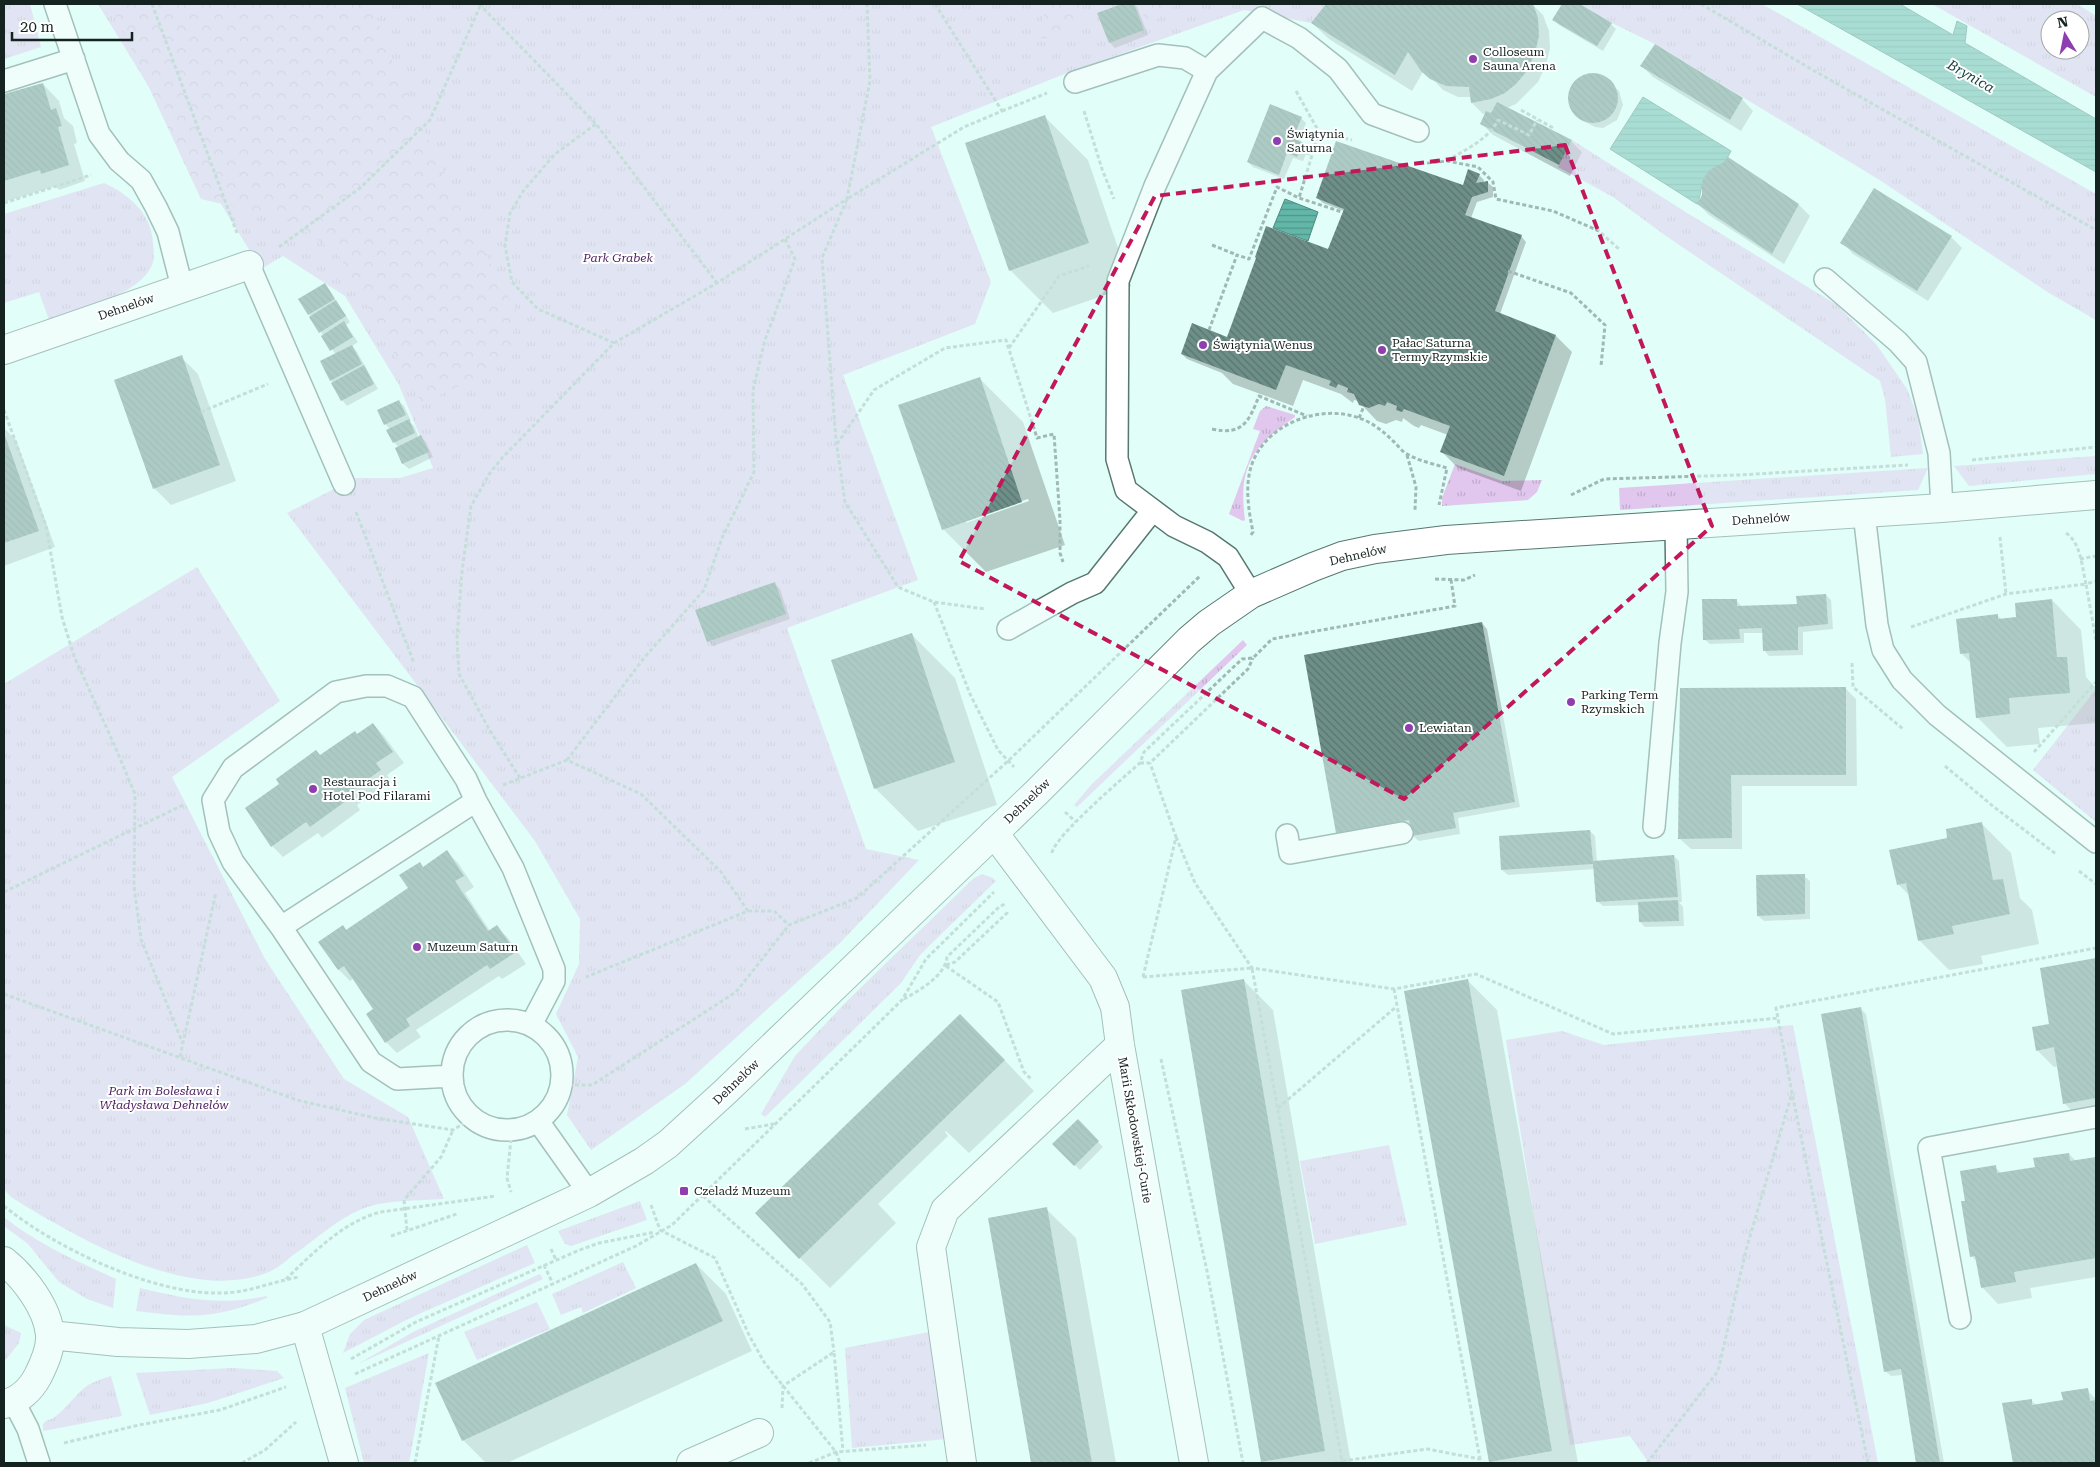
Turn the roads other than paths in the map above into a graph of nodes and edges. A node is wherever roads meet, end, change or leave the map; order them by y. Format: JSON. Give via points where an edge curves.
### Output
{"nodes":[{"id":1,"x":55,"y":4,"type":"edge"},
{"id":2,"x":74,"y":59,"type":"junction"},
{"id":3,"x":1207,"y":71,"type":"junction"},
{"id":4,"x":4,"y":80,"type":"edge"},
{"id":5,"x":1075,"y":82,"type":"road end"},
{"id":6,"x":1418,"y":131,"type":"dead end"},
{"id":7,"x":249,"y":264,"type":"joint"},
{"id":8,"x":1825,"y":279,"type":"dead end"},
{"id":9,"x":182,"y":287,"type":"junction"},
{"id":10,"x":4,"y":350,"type":"edge"},
{"id":11,"x":344,"y":484,"type":"road end"},
{"id":12,"x":2096,"y":495,"type":"edge"},
{"id":13,"x":1942,"y":508,"type":"junction"},
{"id":14,"x":1152,"y":511,"type":"junction"},
{"id":15,"x":1864,"y":513,"type":"junction"},
{"id":16,"x":1676,"y":525,"type":"junction"},
{"id":17,"x":1251,"y":594,"type":"junction"},
{"id":18,"x":1008,"y":629,"type":"dead end"},
{"id":19,"x":476,"y":801,"type":"junction"},
{"id":20,"x":1654,"y":826,"type":"dead end"},
{"id":21,"x":994,"y":833,"type":"junction"},
{"id":22,"x":1402,"y":833,"type":"dead end"},
{"id":23,"x":1287,"y":835,"type":"dead end"},
{"id":24,"x":2096,"y":842,"type":"edge"},
{"id":25,"x":281,"y":927,"type":"junction"},
{"id":26,"x":532,"y":1025,"type":"junction"},
{"id":27,"x":1120,"y":1045,"type":"junction"},
{"id":28,"x":452,"y":1076,"type":"junction"},
{"id":29,"x":2096,"y":1117,"type":"edge"},
{"id":30,"x":538,"y":1121,"type":"junction"},
{"id":31,"x":589,"y":1193,"type":"junction"},
{"id":32,"x":4,"y":1261,"type":"edge"},
{"id":33,"x":1960,"y":1318,"type":"dead end"},
{"id":34,"x":305,"y":1326,"type":"junction"},
{"id":35,"x":50,"y":1335,"type":"junction"},
{"id":36,"x":9,"y":1403,"type":"edge"},
{"id":37,"x":759,"y":1433,"type":"dead end"},
{"id":38,"x":960,"y":1453,"type":"edge"},
{"id":39,"x":37,"y":1456,"type":"edge"},
{"id":40,"x":344,"y":1463,"type":"edge"},
{"id":41,"x":691,"y":1463,"type":"edge"},
{"id":42,"x":1194,"y":1463,"type":"edge"}],
"edges":[{"from":1,"to":2,"type":"lane"},
{"from":2,"to":4,"type":"lane"},
{"from":2,"to":9,"type":"lane","via":[[99,134],[141,180],[168,232]]},
{"from":3,"to":5,"type":"lane","via":[[1185,58],[1158,55]]},
{"from":3,"to":6,"type":"lane","via":[[1262,18],[1299,38],[1338,69],[1372,114]]},
{"from":3,"to":14,"type":"lane","via":[[1155,186],[1118,281],[1117,459],[1126,490]]},
{"from":7,"to":9,"type":"street","name":"Dehnelów"},
{"from":7,"to":11,"type":"lane"},
{"from":8,"to":13,"type":"lane","via":[[1898,342],[1916,362],[1939,453]]},
{"from":9,"to":10,"type":"street","name":"Dehnelów"},
{"from":12,"to":13,"type":"street","name":"Dehnelów"},
{"from":13,"to":15,"type":"street","name":"Dehnelów"},
{"from":14,"to":17,"type":"lane","via":[[1228,557]]},
{"from":14,"to":18,"type":"lane","via":[[1096,583]]},
{"from":15,"to":16,"type":"street","name":"Dehnelów"},
{"from":15,"to":24,"type":"lane","via":[[1873,605],[1880,638],[1883,650],[1902,680],[1936,715]]},
{"from":16,"to":17,"type":"street","name":"Dehnelów","via":[[1446,540],[1375,549],[1313,566]]},
{"from":16,"to":20,"type":"lane","via":[[1678,592],[1670,643]]},
{"from":17,"to":21,"type":"street","name":"Dehnelów","via":[[1189,640]]},
{"from":19,"to":25,"type":"lane"},
{"from":19,"to":25,"type":"lane","via":[[466,779],[413,697],[387,686],[336,692],[234,768],[213,800],[219,832],[233,862]]},
{"from":19,"to":26,"type":"lane","via":[[513,868],[554,969],[554,981]]},
{"from":21,"to":27,"type":"street","name":"Marii Skłodowskiej-Curie","via":[[1103,978],[1115,1007]]},
{"from":21,"to":31,"type":"street","name":"Dehnelów","via":[[668,1144]]},
{"from":22,"to":23,"type":"lane","via":[[1290,853]]},
{"from":25,"to":28,"type":"lane","via":[[370,1062],[397,1079]]},
{"from":26,"to":28,"type":"lane","via":[[510,1020],[488,1024],[468,1036],[456,1054]]},
{"from":26,"to":30,"type":"lane","via":[[557,1050],[562,1068],[562,1085],[553,1106]]},
{"from":27,"to":38,"type":"street","via":[[945,1210],[931,1247]]},
{"from":27,"to":42,"type":"street","name":"Marii Skłodowskiej-Curie"},
{"from":28,"to":30,"type":"lane","via":[[457,1099],[472,1118],[491,1128],[512,1130]]},
{"from":29,"to":33,"type":"lane","via":[[1929,1148]]},
{"from":30,"to":31,"type":"lane"},
{"from":31,"to":34,"type":"street","name":"Dehnelów"},
{"from":32,"to":35,"type":"street","via":[[41,1305]]},
{"from":34,"to":35,"type":"street","name":"Dehnelów","via":[[256,1339],[188,1344],[118,1342]]},
{"from":34,"to":40,"type":"street"},
{"from":35,"to":36,"type":"street","via":[[45,1364],[34,1384]]},
{"from":36,"to":39,"type":"lane","via":[[28,1429]]},
{"from":37,"to":41,"type":"street"}]}
